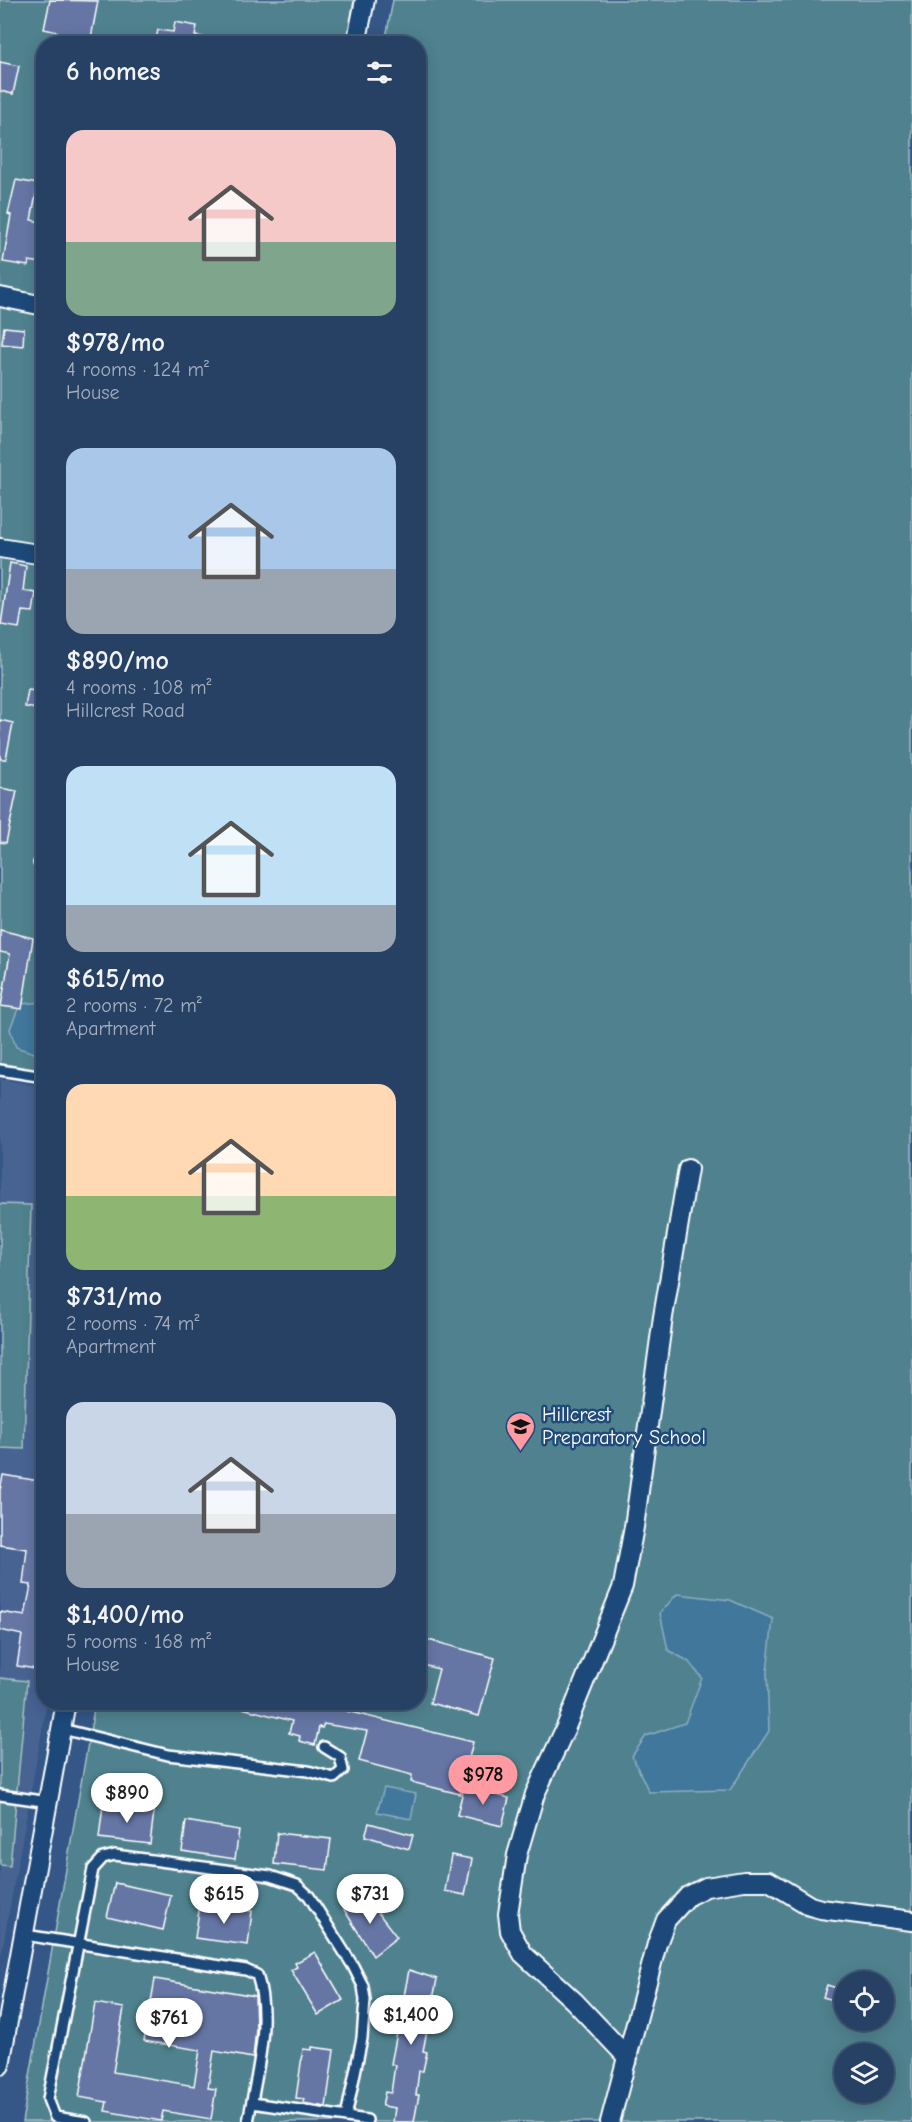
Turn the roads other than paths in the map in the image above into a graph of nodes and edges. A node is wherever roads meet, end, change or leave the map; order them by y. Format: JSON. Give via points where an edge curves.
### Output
{"nodes":[{"id":1,"x":361,"y":1,"type":"edge"},
{"id":2,"x":357,"y":36,"type":"edge"},
{"id":3,"x":0,"y":297,"type":"edge"},
{"id":4,"x":36,"y":304,"type":"edge"},
{"id":5,"x":0,"y":548,"type":"edge"},
{"id":6,"x":36,"y":554,"type":"edge"},
{"id":7,"x":0,"y":1070,"type":"edge"},
{"id":8,"x":36,"y":1076,"type":"edge"},
{"id":9,"x":688,"y":1169,"type":"dead end"},
{"id":10,"x":65,"y":1710,"type":"edge"},
{"id":11,"x":62,"y":1730,"type":"junction"},
{"id":12,"x":324,"y":1747,"type":"dead end"},
{"id":13,"x":0,"y":1795,"type":"edge"},
{"id":14,"x":49,"y":1802,"type":"junction"},
{"id":15,"x":912,"y":1921,"type":"edge"},
{"id":16,"x":25,"y":1935,"type":"junction"},
{"id":17,"x":77,"y":1943,"type":"junction"},
{"id":18,"x":628,"y":2058,"type":"junction"},
{"id":19,"x":0,"y":2065,"type":"edge"},
{"id":20,"x":252,"y":2103,"type":"junction"},
{"id":21,"x":346,"y":2117,"type":"junction"},
{"id":22,"x":367,"y":2120,"type":"dead end"},
{"id":23,"x":86,"y":2122,"type":"edge"},
{"id":24,"x":249,"y":2122,"type":"edge"},
{"id":25,"x":610,"y":2122,"type":"edge"}],
"edges":[{"from":1,"to":2,"type":"street"},
{"from":3,"to":4,"type":"street"},
{"from":5,"to":6,"type":"street"},
{"from":7,"to":8,"type":"lane"},
{"from":9,"to":18,"type":"street","via":[[623,1586],[535,1794],[517,1855],[508,1914],[510,1931],[523,1954],[582,2008]]},
{"from":10,"to":11,"type":"street"},
{"from":11,"to":12,"type":"lane","via":[[168,1755],[308,1771],[334,1778],[343,1770],[340,1757]]},
{"from":11,"to":14,"type":"street"},
{"from":13,"to":14,"type":"lane"},
{"from":14,"to":16,"type":"street"},
{"from":15,"to":18,"type":"street","via":[[810,1906],[769,1881],[727,1883],[697,1891],[666,1920]]},
{"from":16,"to":17,"type":"lane"},
{"from":16,"to":19,"type":"street"},
{"from":17,"to":20,"type":"lane","via":[[257,1975],[262,1989],[262,2039]]},
{"from":17,"to":21,"type":"lane","via":[[93,1869],[103,1858],[116,1855],[270,1876],[297,1885],[309,1896],[363,1986],[362,2038]]},
{"from":17,"to":23,"type":"lane","via":[[48,2099],[55,2117]]},
{"from":18,"to":25,"type":"street"},
{"from":20,"to":21,"type":"lane"},
{"from":20,"to":24,"type":"lane"},
{"from":21,"to":22,"type":"lane"}]}
